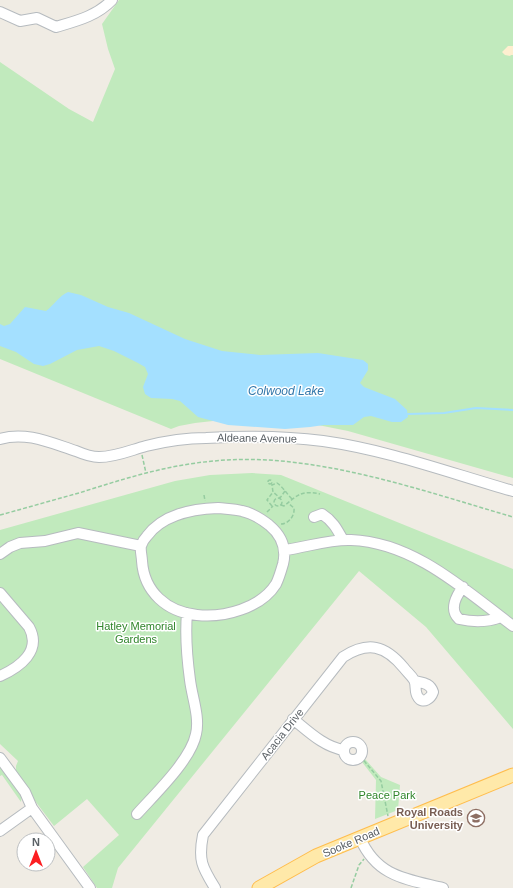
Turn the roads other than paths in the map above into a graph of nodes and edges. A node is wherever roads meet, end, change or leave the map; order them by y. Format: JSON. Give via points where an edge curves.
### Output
{"nodes":[{"id":1,"x":112,"y":0,"type":"edge"},
{"id":2,"x":0,"y":12,"type":"edge"},
{"id":3,"x":0,"y":439,"type":"edge"},
{"id":4,"x":513,"y":491,"type":"edge"},
{"id":5,"x":314,"y":517,"type":"dead end"},
{"id":6,"x":343,"y":540,"type":"junction"},
{"id":7,"x":141,"y":546,"type":"junction"},
{"id":8,"x":285,"y":550,"type":"junction"},
{"id":9,"x":0,"y":554,"type":"edge"},
{"id":10,"x":463,"y":587,"type":"junction"},
{"id":11,"x":0,"y":593,"type":"edge"},
{"id":12,"x":187,"y":614,"type":"junction"},
{"id":13,"x":501,"y":617,"type":"junction"},
{"id":14,"x":513,"y":626,"type":"edge"},
{"id":15,"x":0,"y":676,"type":"edge"},
{"id":16,"x":415,"y":681,"type":"dead end"},
{"id":17,"x":293,"y":719,"type":"junction"},
{"id":18,"x":360,"y":756,"type":"road end"},
{"id":19,"x":0,"y":758,"type":"edge"},
{"id":20,"x":513,"y":775,"type":"edge"},
{"id":21,"x":32,"y":808,"type":"junction"},
{"id":22,"x":137,"y":814,"type":"dead end"},
{"id":23,"x":0,"y":831,"type":"edge"},
{"id":24,"x":360,"y":838,"type":"junction"},
{"id":25,"x":90,"y":888,"type":"edge"},
{"id":26,"x":215,"y":888,"type":"edge"},
{"id":27,"x":260,"y":888,"type":"edge"},
{"id":28,"x":444,"y":888,"type":"edge"}],
"edges":[{"from":1,"to":2,"type":"street","via":[[104,8],[86,18],[56,27],[37,18],[20,21]]},
{"from":3,"to":4,"type":"street","name":"Aldeane Avenue","via":[[8,436],[36,438],[98,457],[186,438],[241,436],[323,441],[383,453]]},
{"from":5,"to":6,"type":"street","via":[[322,514],[329,518]]},
{"from":6,"to":8,"type":"street"},
{"from":6,"to":10,"type":"street","via":[[363,541],[394,549],[425,563]]},
{"from":7,"to":8,"type":"street","via":[[153,528],[163,521],[206,509],[242,511],[257,516],[273,528]]},
{"from":7,"to":9,"type":"street","via":[[78,533],[45,541],[20,543]]},
{"from":7,"to":12,"type":"street","via":[[143,570],[149,586],[162,601]]},
{"from":8,"to":12,"type":"street","via":[[279,578],[263,598],[245,607],[221,614]]},
{"from":10,"to":13,"type":"street"},
{"from":10,"to":13,"type":"street","via":[[455,602],[456,617],[464,620],[486,620]]},
{"from":11,"to":15,"type":"street","via":[[29,627],[34,640],[30,655],[10,672]]},
{"from":12,"to":22,"type":"street","via":[[186,643],[196,736],[176,771]]},
{"from":13,"to":14,"type":"street"},
{"from":16,"to":17,"type":"street","name":"Acacia Drive","via":[[391,654],[379,648],[354,650],[343,657]]},
{"from":17,"to":18,"type":"street","via":[[335,749],[344,750],[348,744],[356,743],[361,748]]},
{"from":17,"to":26,"type":"street","name":"Acacia Drive","via":[[203,835],[201,862]]},
{"from":19,"to":21,"type":"street"},
{"from":20,"to":24,"type":"main road","name":"Sooke Road"},
{"from":21,"to":23,"type":"street"},
{"from":21,"to":25,"type":"street"},
{"from":24,"to":27,"type":"main road","name":"Sooke Road","via":[[316,856]]},
{"from":24,"to":28,"type":"street","via":[[368,854],[396,876]]}]}
